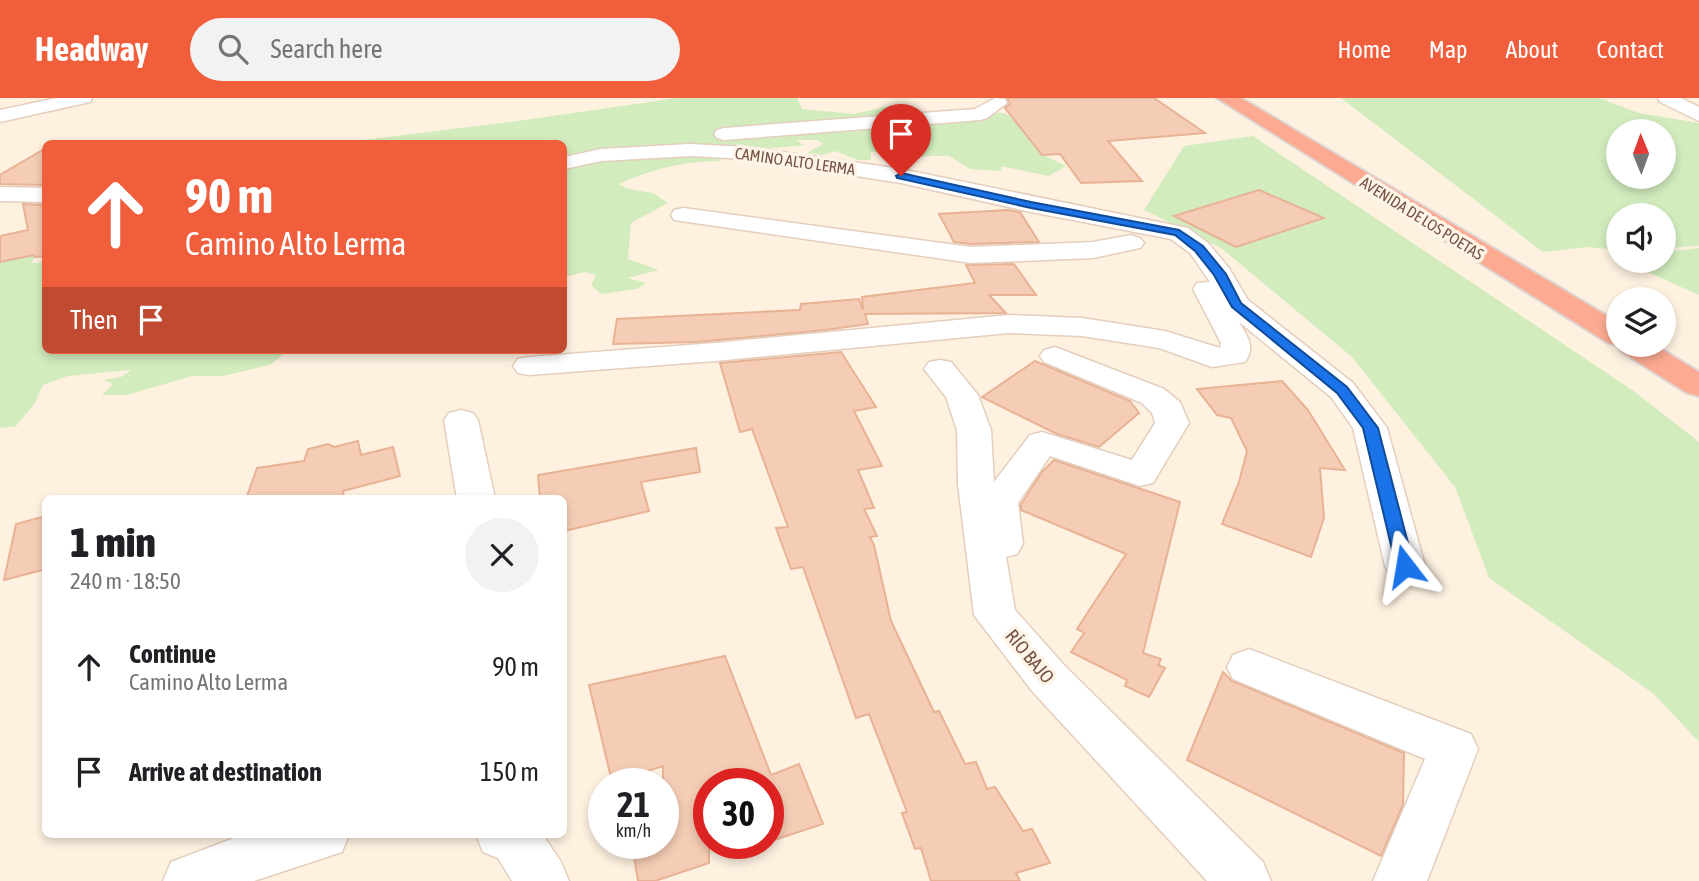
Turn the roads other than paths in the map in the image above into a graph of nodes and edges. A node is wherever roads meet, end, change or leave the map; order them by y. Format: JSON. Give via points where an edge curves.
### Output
{"nodes":[{"id":1,"x":83,"y":98,"type":"edge"},
{"id":2,"x":1227,"y":98,"type":"edge"},
{"id":3,"x":1256,"y":98,"type":"edge"},
{"id":4,"x":1667,"y":98,"type":"edge"},
{"id":5,"x":998,"y":103,"type":"dead end"},
{"id":6,"x":1699,"y":115,"type":"edge"},
{"id":7,"x":0,"y":116,"type":"edge"},
{"id":8,"x":567,"y":152,"type":"edge"},
{"id":9,"x":567,"y":162,"type":"edge"},
{"id":10,"x":0,"y":194,"type":"edge"},
{"id":11,"x":42,"y":195,"type":"edge"},
{"id":12,"x":1031,"y":205,"type":"junction"},
{"id":13,"x":683,"y":215,"type":"dead end"},
{"id":14,"x":1131,"y":243,"type":"junction"},
{"id":15,"x":1606,"y":306,"type":"edge"},
{"id":16,"x":1606,"y":328,"type":"edge"},
{"id":17,"x":1676,"y":348,"type":"edge"},
{"id":18,"x":1055,"y":356,"type":"dead end"},
{"id":19,"x":1652,"y":357,"type":"edge"},
{"id":20,"x":1699,"y":362,"type":"edge"},
{"id":21,"x":529,"y":366,"type":"dead end"},
{"id":22,"x":940,"y":369,"type":"dead end"},
{"id":23,"x":1699,"y":386,"type":"edge"},
{"id":24,"x":461,"y":420,"type":"dead end"},
{"id":25,"x":475,"y":495,"type":"edge"},
{"id":26,"x":1405,"y":566,"type":"dead end"},
{"id":27,"x":988,"y":569,"type":"junction"},
{"id":28,"x":1249,"y":667,"type":"dead end"},
{"id":29,"x":317,"y":838,"type":"edge"},
{"id":30,"x":252,"y":869,"type":"edge"},
{"id":31,"x":190,"y":881,"type":"edge"},
{"id":32,"x":1244,"y":881,"type":"edge"},
{"id":33,"x":1400,"y":881,"type":"edge"}],
"edges":[{"from":1,"to":7,"type":"street"},
{"from":2,"to":16,"type":"highway","name":"AVENIDA DE LOS POETAS"},
{"from":3,"to":15,"type":"highway","name":"AVENIDA DE LOS POETAS"},
{"from":4,"to":6,"type":"street"},
{"from":5,"to":8,"type":"street","via":[[980,114]]},
{"from":9,"to":12,"type":"street","name":"CAMINO ALTO LERMA","via":[[601,155],[690,150],[748,153],[926,180]]},
{"from":10,"to":11,"type":"street"},
{"from":12,"to":14,"type":"street","via":[[1032,214],[1056,228]]},
{"from":12,"to":26,"type":"street","name":"CAMINO ALTO LERMA","via":[[1179,233],[1199,248],[1236,305],[1342,390],[1370,428]]},
{"from":13,"to":14,"type":"street","via":[[971,255],[1093,250]]},
{"from":14,"to":21,"type":"street","via":[[1182,263],[1207,289],[1236,342],[1234,356],[1212,358],[1165,340],[1082,327],[1009,324]]},
{"from":17,"to":20,"type":"highway"},
{"from":18,"to":27,"type":"street","via":[[1153,396],[1168,409],[1172,423],[1140,475],[1042,442],[999,502],[1004,555]]},
{"from":19,"to":23,"type":"highway"},
{"from":22,"to":27,"type":"street","name":"RÍO BAJO","via":[[962,395],[974,430]]},
{"from":24,"to":25,"type":"street"},
{"from":27,"to":32,"type":"street","name":"RÍO BAJO","via":[[995,615],[1048,678]]},
{"from":28,"to":33,"type":"street","via":[[1454,749]]},
{"from":29,"to":30,"type":"street"},
{"from":30,"to":31,"type":"street"}]}
